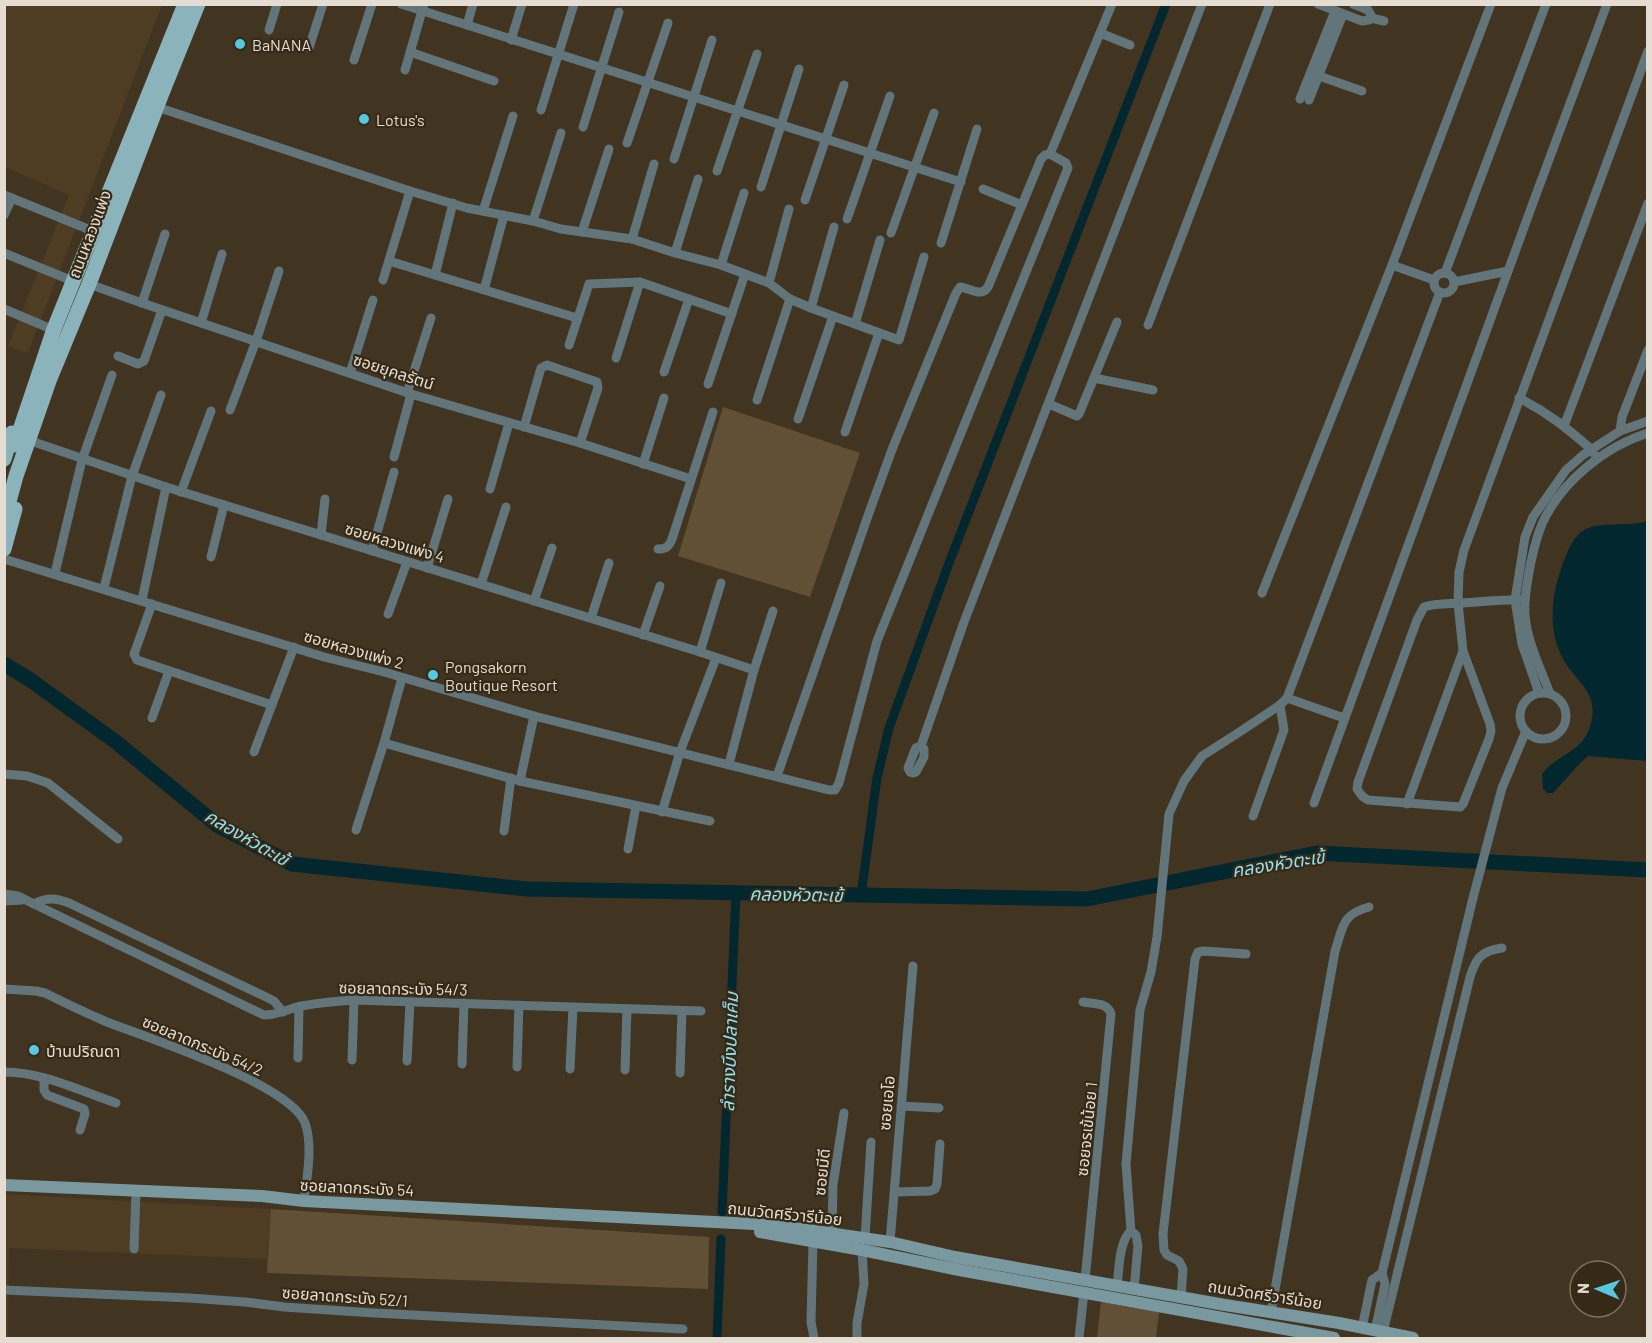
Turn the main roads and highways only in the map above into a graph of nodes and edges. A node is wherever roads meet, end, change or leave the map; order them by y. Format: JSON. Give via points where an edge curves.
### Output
{"nodes":[{"id":1,"x":176,"y":4,"type":"edge"},
{"id":2,"x":185,"y":4,"type":"edge"},
{"id":3,"x":191,"y":4,"type":"edge"},
{"id":4,"x":198,"y":4,"type":"edge"},
{"id":5,"x":28,"y":441,"type":"junction"},
{"id":6,"x":7,"y":442,"type":"edge"},
{"id":7,"x":4,"y":459,"type":"edge"},
{"id":8,"x":10,"y":478,"type":"edge"},
{"id":9,"x":4,"y":497,"type":"edge"},
{"id":10,"x":4,"y":520,"type":"edge"},
{"id":11,"x":4,"y":549,"type":"edge"},
{"id":12,"x":4,"y":1185,"type":"edge"},
{"id":13,"x":708,"y":1223,"type":"junction"},
{"id":14,"x":864,"y":1244,"type":"junction"},
{"id":15,"x":1085,"y":1286,"type":"junction"},
{"id":16,"x":1371,"y":1334,"type":"edge"},
{"id":17,"x":1334,"y":1338,"type":"edge"},
{"id":18,"x":1413,"y":1338,"type":"edge"}],
"edges":[{"from":1,"to":6,"type":"main road","name":"ถนนหลวงแพ่ง"},
{"from":2,"to":8,"type":"main road","via":[[54,329]]},
{"from":3,"to":9,"type":"main road","via":[[31,415]]},
{"from":4,"to":5,"type":"main road","name":"ถนนหลวงแพ่ง"},
{"from":5,"to":8,"type":"main road","name":"ถนนหลวงแพ่ง"},
{"from":5,"to":11,"type":"main road","via":[[23,478]]},
{"from":6,"to":7,"type":"main road","name":"ถนนหลวงแพ่ง"},
{"from":8,"to":10,"type":"main road"},
{"from":12,"to":13,"type":"main road","name":"ซอยลาดกระบัง 54"},
{"from":13,"to":14,"type":"main road","name":"ถนนวัดศรีวารีน้อย","via":[[813,1242]]},
{"from":13,"to":14,"type":"main road","name":"ถนนวัดศรีวารีน้อย","via":[[754,1224],[832,1234]]},
{"from":14,"to":15,"type":"main road","name":"ถนนวัดศรีวารีน้อย","via":[[936,1266]]},
{"from":14,"to":15,"type":"main road","name":"ถนนวัดศรีวารีน้อย","via":[[890,1242]]},
{"from":15,"to":16,"type":"main road","name":"ถนนวัดศรีวารีน้อย","via":[[1117,1286],[1271,1312]]},
{"from":15,"to":17,"type":"main road","name":"ถนนวัดศรีวารีน้อย"},
{"from":16,"to":18,"type":"main road","name":"ถนนวัดศรีวารีน้อย"}]}
